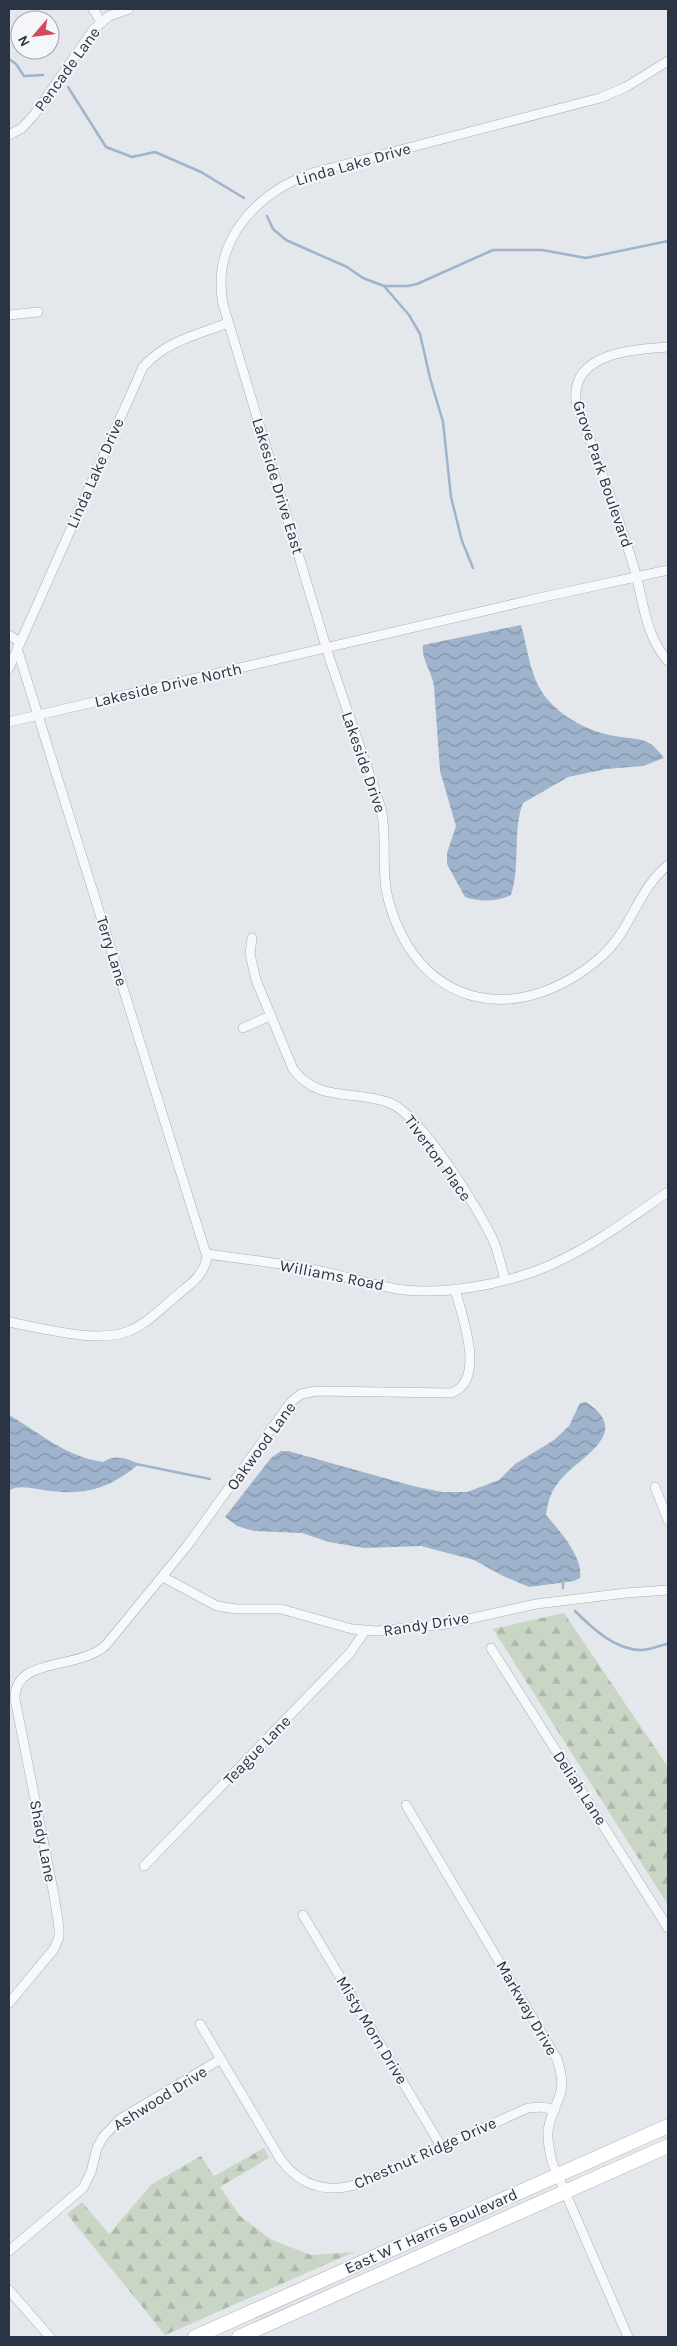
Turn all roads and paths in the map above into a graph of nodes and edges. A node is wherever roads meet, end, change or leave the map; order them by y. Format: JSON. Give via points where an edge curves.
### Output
{"nodes":[{"id":1,"x":93,"y":9,"type":"edge"},
{"id":2,"x":129,"y":9,"type":"edge"},
{"id":3,"x":101,"y":22,"type":"junction"},
{"id":4,"x":668,"y":61,"type":"edge"},
{"id":5,"x":9,"y":135,"type":"edge"},
{"id":6,"x":38,"y":312,"type":"dead end"},
{"id":7,"x":9,"y":315,"type":"edge"},
{"id":8,"x":228,"y":323,"type":"junction"},
{"id":9,"x":668,"y":347,"type":"edge"},
{"id":10,"x":668,"y":570,"type":"edge"},
{"id":11,"x":636,"y":577,"type":"junction"},
{"id":12,"x":9,"y":635,"type":"edge"},
{"id":13,"x":19,"y":645,"type":"junction"},
{"id":14,"x":327,"y":648,"type":"junction"},
{"id":15,"x":668,"y":660,"type":"edge"},
{"id":16,"x":9,"y":668,"type":"edge"},
{"id":17,"x":38,"y":715,"type":"junction"},
{"id":18,"x":9,"y":722,"type":"edge"},
{"id":19,"x":668,"y":865,"type":"edge"},
{"id":20,"x":252,"y":938,"type":"dead end"},
{"id":21,"x":270,"y":1016,"type":"junction"},
{"id":22,"x":243,"y":1028,"type":"dead end"},
{"id":23,"x":668,"y":1192,"type":"edge"},
{"id":24,"x":207,"y":1254,"type":"junction"},
{"id":25,"x":505,"y":1279,"type":"junction"},
{"id":26,"x":455,"y":1289,"type":"junction"},
{"id":27,"x":9,"y":1322,"type":"edge"},
{"id":28,"x":655,"y":1486,"type":"dead end"},
{"id":29,"x":668,"y":1520,"type":"edge"},
{"id":30,"x":163,"y":1577,"type":"junction"},
{"id":31,"x":668,"y":1590,"type":"edge"},
{"id":32,"x":365,"y":1631,"type":"junction"},
{"id":33,"x":491,"y":1648,"type":"dead end"},
{"id":34,"x":33,"y":1670,"type":"joint"},
{"id":35,"x":406,"y":1805,"type":"dead end"},
{"id":36,"x":144,"y":1866,"type":"dead end"},
{"id":37,"x":303,"y":1915,"type":"dead end"},
{"id":38,"x":668,"y":1928,"type":"edge"},
{"id":39,"x":9,"y":2004,"type":"edge"},
{"id":40,"x":200,"y":2024,"type":"dead end"},
{"id":41,"x":221,"y":2059,"type":"junction"},
{"id":42,"x":555,"y":2110,"type":"junction"},
{"id":43,"x":668,"y":2126,"type":"edge"},
{"id":44,"x":441,"y":2146,"type":"junction"},
{"id":45,"x":668,"y":2146,"type":"edge"},
{"id":46,"x":557,"y":2175,"type":"junction"},
{"id":47,"x":564,"y":2192,"type":"junction"},
{"id":48,"x":9,"y":2250,"type":"edge"},
{"id":49,"x":9,"y":2290,"type":"edge"},
{"id":50,"x":50,"y":2337,"type":"edge"},
{"id":51,"x":195,"y":2337,"type":"edge"},
{"id":52,"x":239,"y":2337,"type":"edge"},
{"id":53,"x":628,"y":2337,"type":"edge"}],
"edges":[{"from":1,"to":3,"type":"street"},
{"from":2,"to":3,"type":"street","name":"Pencade Lane"},
{"from":3,"to":5,"type":"street","name":"Pencade Lane","via":[[34,115],[22,128]]},
{"from":4,"to":8,"type":"street","name":"Linda Lake Drive","via":[[635,82],[600,98],[312,173],[287,183],[260,202],[228,246],[220,281]]},
{"from":6,"to":7,"type":"street"},
{"from":8,"to":13,"type":"street","name":"Linda Lake Drive","via":[[175,342],[143,367]]},
{"from":8,"to":14,"type":"street","name":"Lakeside Drive East"},
{"from":9,"to":11,"type":"street","name":"Grove Park Boulevard","via":[[631,351],[598,362],[581,374],[575,390]]},
{"from":10,"to":11,"type":"street"},
{"from":11,"to":14,"type":"street"},
{"from":11,"to":15,"type":"street","name":"Grove Park Boulevard","via":[[653,637]]},
{"from":12,"to":13,"type":"street"},
{"from":13,"to":16,"type":"street","name":"Linda Lake Drive"},
{"from":13,"to":17,"type":"street","name":"Terry Lane"},
{"from":14,"to":17,"type":"street","name":"Lakeside Drive North"},
{"from":14,"to":19,"type":"street","name":"Lakeside Drive","via":[[381,808],[389,902],[414,955],[439,980],[461,992],[492,999],[524,998],[551,988],[589,966],[612,945],[651,883]]},
{"from":17,"to":18,"type":"street","name":"Lakeside Drive North"},
{"from":17,"to":24,"type":"street","name":"Terry Lane"},
{"from":20,"to":21,"type":"street","name":"Tiverton Place","via":[[251,966]]},
{"from":21,"to":22,"type":"street"},
{"from":21,"to":25,"type":"street","name":"Tiverton Place","via":[[289,1062],[303,1082],[321,1091],[390,1103],[410,1117],[448,1167],[485,1225],[497,1249]]},
{"from":23,"to":25,"type":"street","name":"Williams Road","via":[[560,1261]]},
{"from":24,"to":26,"type":"street","name":"Williams Road","via":[[310,1269],[402,1289]]},
{"from":24,"to":27,"type":"street","via":[[201,1273],[130,1331],[87,1335]]},
{"from":25,"to":26,"type":"street","name":"Williams Road"},
{"from":26,"to":30,"type":"street","name":"Oakwood Lane","via":[[471,1366],[463,1387],[451,1393],[316,1391],[297,1397]]},
{"from":28,"to":29,"type":"street"},
{"from":30,"to":32,"type":"street","name":"Randy Drive","via":[[217,1606],[281,1609]]},
{"from":30,"to":34,"type":"street","name":"Oakwood Lane","via":[[102,1649],[82,1659]]},
{"from":31,"to":32,"type":"street","name":"Randy Drive","via":[[536,1604],[420,1628]]},
{"from":32,"to":36,"type":"street","name":"Teague Lane","via":[[350,1653]]},
{"from":33,"to":38,"type":"street","name":"Deliah Lane"},
{"from":34,"to":39,"type":"street","name":"Shady Lane","via":[[19,1680],[14,1699],[59,1934],[54,1949]]},
{"from":35,"to":42,"type":"street","name":"Markway Drive","via":[[554,2053],[563,2083]]},
{"from":37,"to":44,"type":"street","name":"Misty Morn Drive"},
{"from":40,"to":41,"type":"street","name":"Chestnut Ridge Drive"},
{"from":41,"to":44,"type":"street","name":"Chestnut Ridge Drive","via":[[281,2160],[293,2174],[315,2187],[334,2189],[352,2186]]},
{"from":41,"to":48,"type":"street","name":"Ashwood Drive","via":[[111,2127],[97,2148],[83,2188]]},
{"from":42,"to":44,"type":"street","name":"Chestnut Ridge Drive","via":[[528,2108]]},
{"from":42,"to":46,"type":"street","name":"Markway Drive","via":[[548,2142]]},
{"from":43,"to":46,"type":"main road","name":"East W T Harris Boulevard"},
{"from":45,"to":47,"type":"main road","name":"East W T Harris Boulevard"},
{"from":46,"to":47,"type":"street","name":"Markway Drive"},
{"from":46,"to":51,"type":"main road","name":"East W T Harris Boulevard"},
{"from":47,"to":52,"type":"main road","name":"East W T Harris Boulevard"},
{"from":47,"to":53,"type":"street","name":"Markway Drive"},
{"from":49,"to":50,"type":"street"}]}
